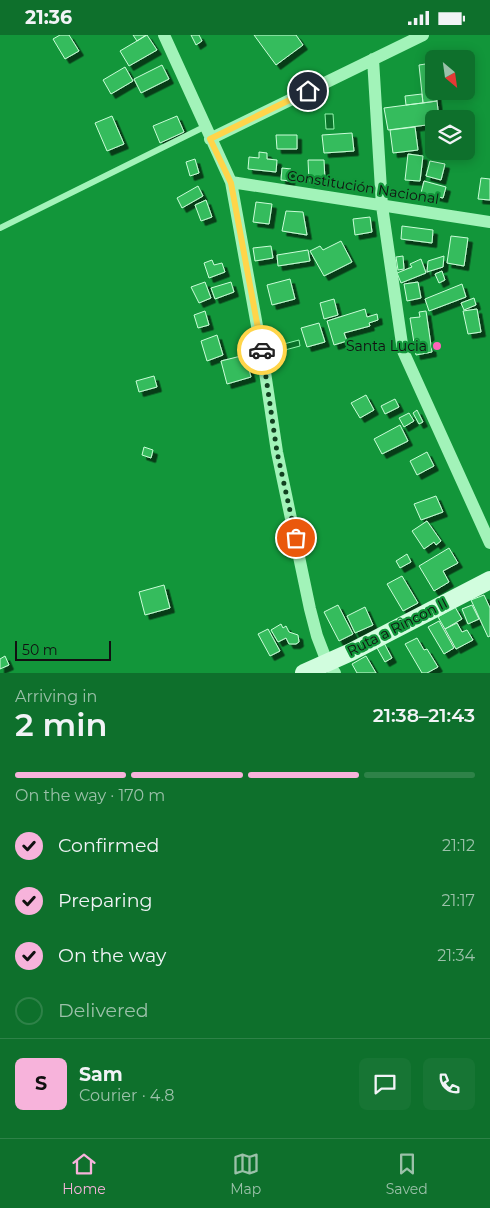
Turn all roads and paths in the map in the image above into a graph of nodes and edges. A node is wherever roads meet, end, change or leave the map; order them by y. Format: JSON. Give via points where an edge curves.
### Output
{"nodes":[{"id":1,"x":164,"y":35,"type":"edge"},
{"id":2,"x":423,"y":35,"type":"edge"},
{"id":3,"x":373,"y":59,"type":"junction"},
{"id":4,"x":204,"y":127,"type":"junction"},
{"id":5,"x":210,"y":139,"type":"junction"},
{"id":6,"x":231,"y":183,"type":"junction"},
{"id":7,"x":382,"y":206,"type":"junction"},
{"id":8,"x":490,"y":222,"type":"edge"},
{"id":9,"x":0,"y":229,"type":"edge"},
{"id":10,"x":490,"y":543,"type":"edge"},
{"id":11,"x":490,"y":580,"type":"edge"},
{"id":12,"x":331,"y":667,"type":"edge"},
{"id":13,"x":304,"y":673,"type":"edge"}],
"edges":[{"from":1,"to":4,"type":"street"},
{"from":2,"to":3,"type":"street"},
{"from":3,"to":5,"type":"street"},
{"from":3,"to":7,"type":"street"},
{"from":4,"to":5,"type":"street"},
{"from":4,"to":9,"type":"lane"},
{"from":5,"to":6,"type":"street"},
{"from":6,"to":7,"type":"street","name":"Constitución Nacional"},
{"from":6,"to":12,"type":"street","via":[[277,452],[310,609],[317,636]]},
{"from":7,"to":8,"type":"street","name":"Constitución Nacional"},
{"from":7,"to":10,"type":"street","via":[[403,351]]},
{"from":11,"to":12,"type":"street","name":"Ruta a Rincon II"},
{"from":12,"to":13,"type":"street","name":"Ruta a Rincon II"}]}
